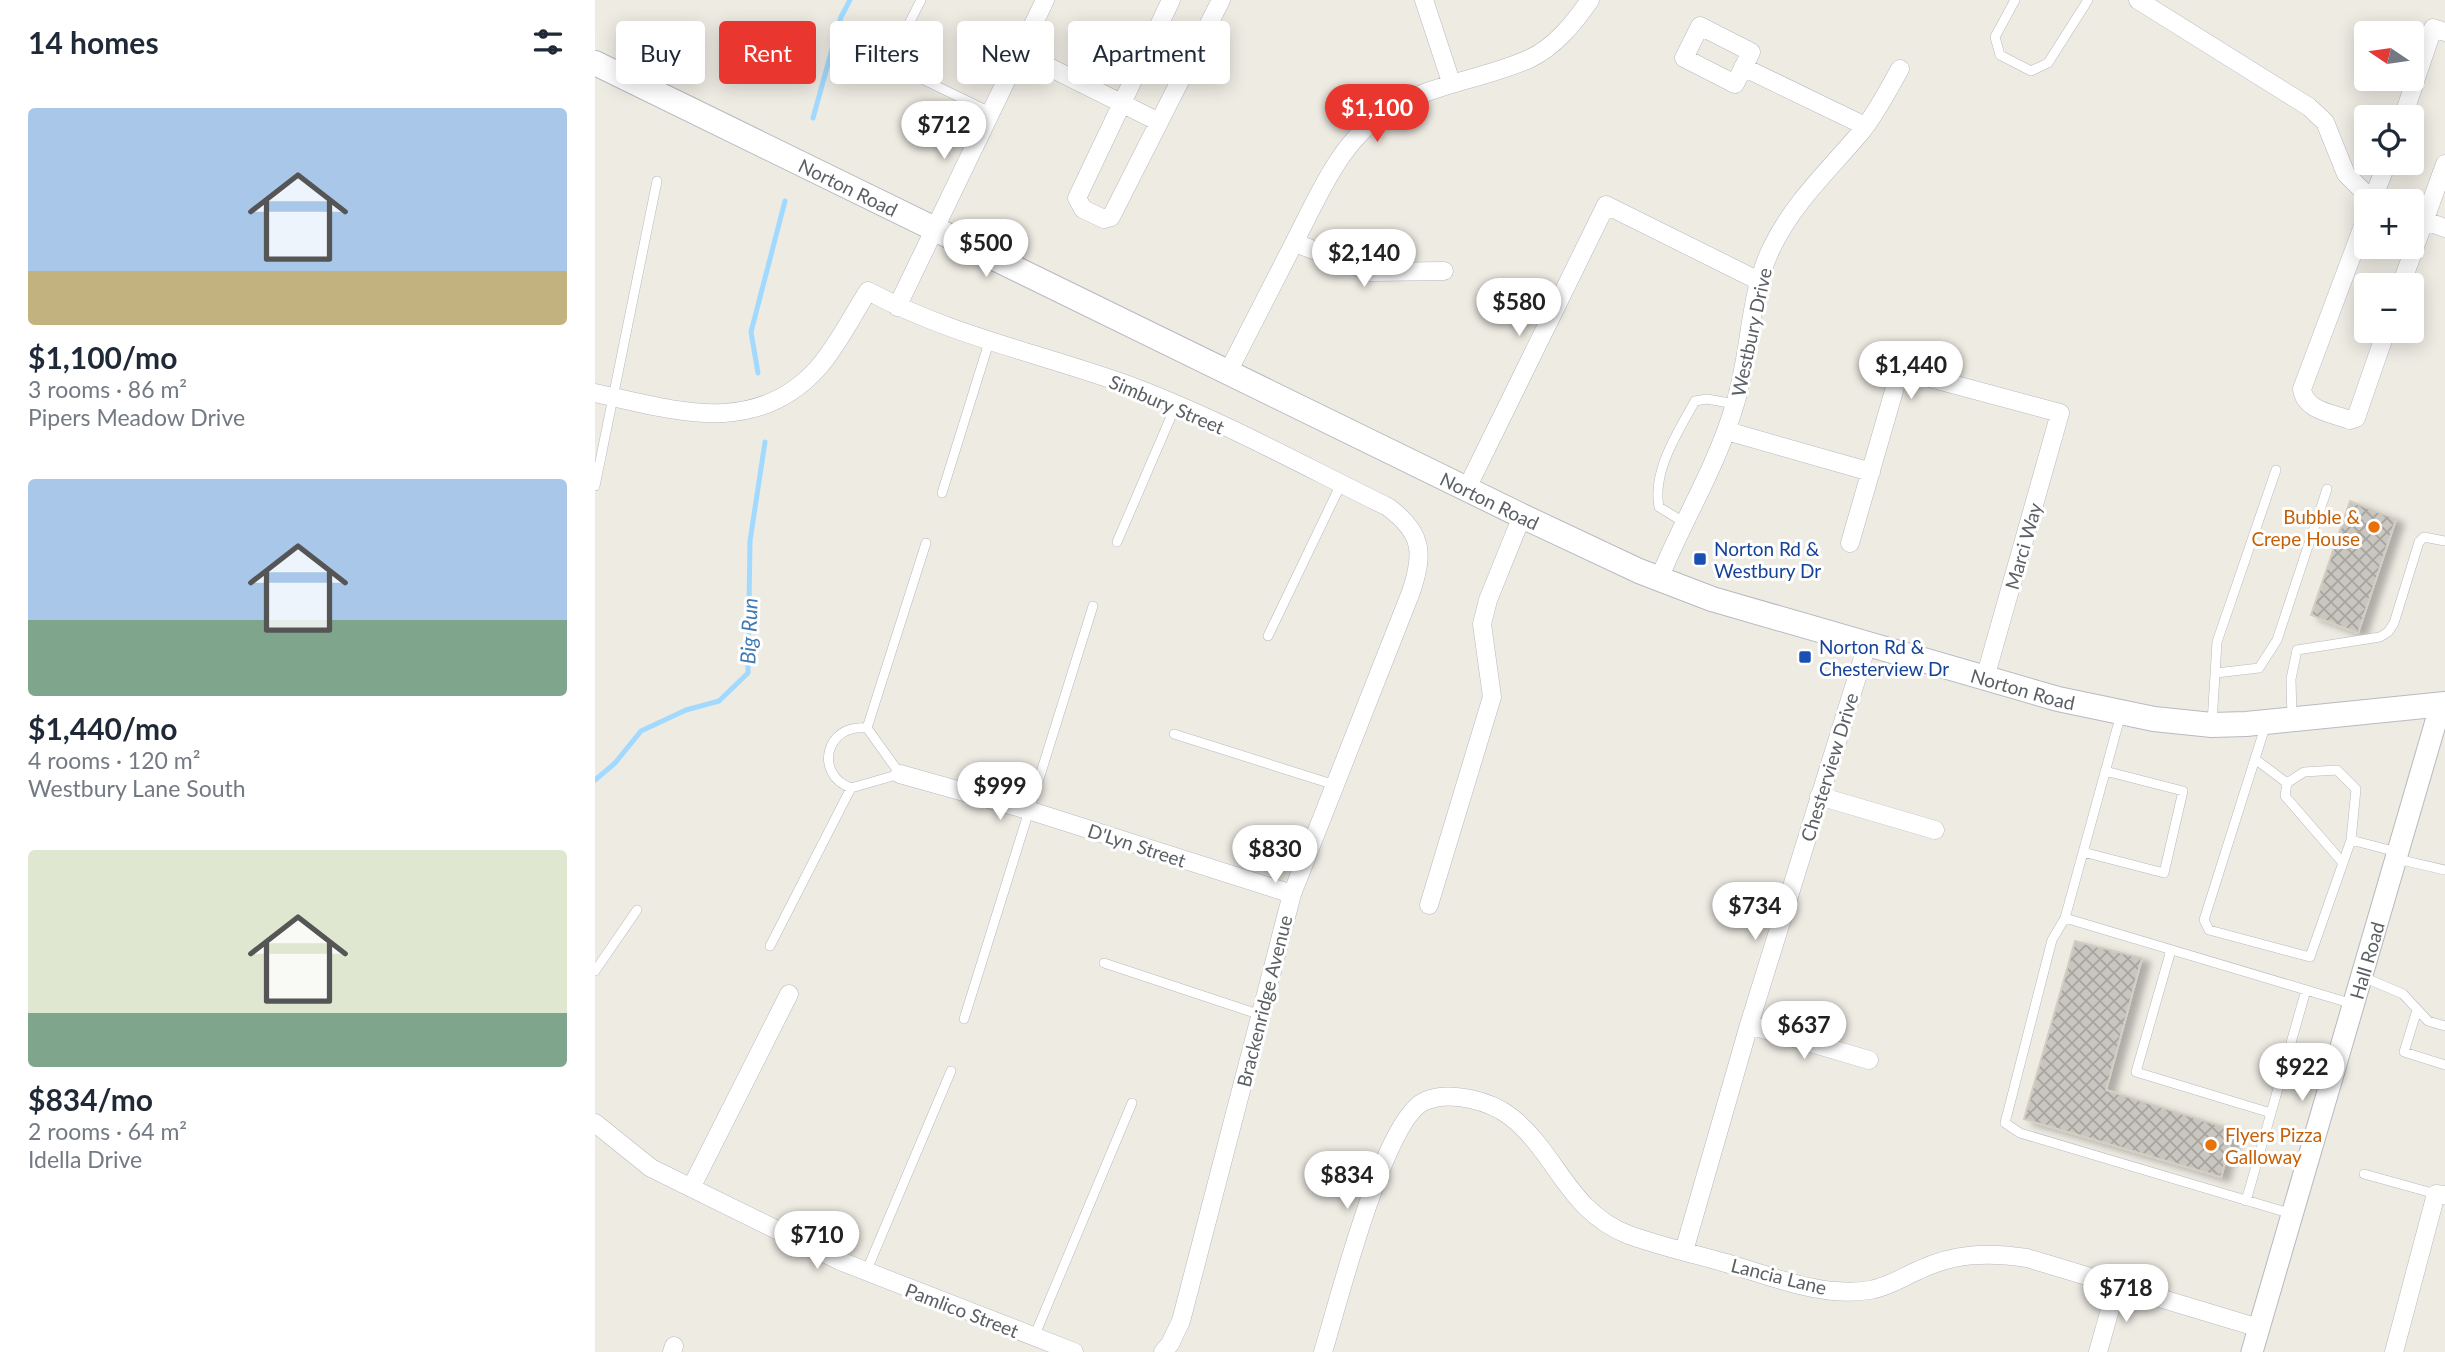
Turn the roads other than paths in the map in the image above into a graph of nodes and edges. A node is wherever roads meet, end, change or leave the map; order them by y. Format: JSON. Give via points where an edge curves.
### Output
{"nodes":[{"id":1,"x":921,"y":0,"type":"edge"},
{"id":2,"x":1045,"y":0,"type":"edge"},
{"id":3,"x":1171,"y":0,"type":"edge"},
{"id":4,"x":1221,"y":0,"type":"edge"},
{"id":5,"x":1424,"y":0,"type":"edge"},
{"id":6,"x":1590,"y":0,"type":"edge"},
{"id":7,"x":2015,"y":0,"type":"edge"},
{"id":8,"x":2088,"y":0,"type":"edge"},
{"id":9,"x":2147,"y":2,"type":"edge"},
{"id":10,"x":1034,"y":21,"type":"edge"},
{"id":11,"x":2445,"y":32,"type":"edge"},
{"id":12,"x":595,"y":63,"type":"edge"},
{"id":13,"x":1743,"y":67,"type":"dead end"},
{"id":14,"x":1054,"y":69,"type":"edge"},
{"id":15,"x":1900,"y":69,"type":"dead end"},
{"id":16,"x":1451,"y":82,"type":"junction"},
{"id":17,"x":1004,"y":84,"type":"edge"},
{"id":18,"x":1120,"y":102,"type":"junction"},
{"id":19,"x":2407,"y":105,"type":"edge"},
{"id":20,"x":990,"y":112,"type":"junction"},
{"id":21,"x":1159,"y":121,"type":"junction"},
{"id":22,"x":1865,"y":126,"type":"junction"},
{"id":23,"x":2445,"y":164,"type":"edge"},
{"id":24,"x":657,"y":181,"type":"dead end"},
{"id":25,"x":2361,"y":189,"type":"edge"},
{"id":26,"x":2424,"y":204,"type":"edge"},
{"id":27,"x":2424,"y":220,"type":"edge"},
{"id":28,"x":933,"y":228,"type":"junction"},
{"id":29,"x":2445,"y":228,"type":"edge"},
{"id":30,"x":1295,"y":243,"type":"junction"},
{"id":31,"x":2354,"y":250,"type":"edge"},
{"id":32,"x":1444,"y":271,"type":"dead end"},
{"id":33,"x":1759,"y":281,"type":"junction"},
{"id":34,"x":897,"y":307,"type":"junction"},
{"id":35,"x":990,"y":339,"type":"junction"},
{"id":36,"x":2382,"y":343,"type":"edge"},
{"id":37,"x":1228,"y":372,"type":"junction"},
{"id":38,"x":604,"y":395,"type":"edge"},
{"id":39,"x":1735,"y":404,"type":"junction"},
{"id":40,"x":1176,"y":405,"type":"junction"},
{"id":41,"x":1727,"y":431,"type":"junction"},
{"id":42,"x":2276,"y":470,"type":"dead end"},
{"id":43,"x":1871,"y":472,"type":"junction"},
{"id":44,"x":1341,"y":484,"type":"junction"},
{"id":45,"x":595,"y":486,"type":"edge"},
{"id":46,"x":1467,"y":488,"type":"junction"},
{"id":47,"x":2327,"y":489,"type":"dead end"},
{"id":48,"x":942,"y":494,"type":"dead end"},
{"id":49,"x":1522,"y":516,"type":"junction"},
{"id":50,"x":1685,"y":523,"type":"junction"},
{"id":51,"x":1417,"y":536,"type":"joint"},
{"id":52,"x":2445,"y":541,"type":"edge"},
{"id":53,"x":1117,"y":542,"type":"dead end"},
{"id":54,"x":926,"y":543,"type":"dead end"},
{"id":55,"x":1850,"y":543,"type":"dead end"},
{"id":56,"x":1659,"y":579,"type":"junction"},
{"id":57,"x":1093,"y":606,"type":"dead end"},
{"id":58,"x":1268,"y":636,"type":"dead end"},
{"id":59,"x":1867,"y":645,"type":"junction"},
{"id":60,"x":2216,"y":673,"type":"junction"},
{"id":61,"x":1986,"y":678,"type":"junction"},
{"id":62,"x":2444,"y":700,"type":"edge"},
{"id":63,"x":2121,"y":712,"type":"junction"},
{"id":64,"x":2292,"y":720,"type":"junction"},
{"id":65,"x":2266,"y":723,"type":"junction"},
{"id":66,"x":2212,"y":725,"type":"junction"},
{"id":67,"x":867,"y":728,"type":"junction"},
{"id":68,"x":1174,"y":734,"type":"dead end"},
{"id":69,"x":2255,"y":759,"type":"junction"},
{"id":70,"x":2105,"y":771,"type":"junction"},
{"id":71,"x":900,"y":774,"type":"junction"},
{"id":72,"x":2287,"y":783,"type":"junction"},
{"id":73,"x":1335,"y":785,"type":"junction"},
{"id":74,"x":851,"y":788,"type":"junction"},
{"id":75,"x":1819,"y":796,"type":"junction"},
{"id":76,"x":1028,"y":810,"type":"junction"},
{"id":77,"x":1935,"y":830,"type":"dead end"},
{"id":78,"x":2351,"y":840,"type":"junction"},
{"id":79,"x":2083,"y":852,"type":"junction"},
{"id":80,"x":2396,"y":855,"type":"junction"},
{"id":81,"x":2343,"y":863,"type":"junction"},
{"id":82,"x":2445,"y":870,"type":"edge"},
{"id":83,"x":1292,"y":894,"type":"junction"},
{"id":84,"x":1429,"y":905,"type":"dead end"},
{"id":85,"x":637,"y":910,"type":"dead end"},
{"id":86,"x":2065,"y":918,"type":"junction"},
{"id":87,"x":771,"y":946,"type":"dead end"},
{"id":88,"x":2171,"y":950,"type":"junction"},
{"id":89,"x":1104,"y":963,"type":"dead end"},
{"id":90,"x":595,"y":971,"type":"edge"},
{"id":91,"x":2361,"y":976,"type":"junction"},
{"id":92,"x":2305,"y":990,"type":"junction"},
{"id":93,"x":789,"y":994,"type":"dead end"},
{"id":94,"x":2353,"y":1004,"type":"junction"},
{"id":95,"x":2417,"y":1010,"type":"junction"},
{"id":96,"x":1261,"y":1015,"type":"junction"},
{"id":97,"x":964,"y":1019,"type":"dead end"},
{"id":98,"x":1749,"y":1025,"type":"junction"},
{"id":99,"x":2445,"y":1026,"type":"edge"},
{"id":100,"x":1869,"y":1060,"type":"dead end"},
{"id":101,"x":2445,"y":1065,"type":"edge"},
{"id":102,"x":951,"y":1071,"type":"dead end"},
{"id":103,"x":1132,"y":1103,"type":"dead end"},
{"id":104,"x":2271,"y":1113,"type":"junction"},
{"id":105,"x":595,"y":1123,"type":"edge"},
{"id":106,"x":2364,"y":1174,"type":"dead end"},
{"id":107,"x":691,"y":1188,"type":"junction"},
{"id":108,"x":2441,"y":1194,"type":"edge"},
{"id":109,"x":2246,"y":1201,"type":"junction"},
{"id":110,"x":2292,"y":1214,"type":"junction"},
{"id":111,"x":1684,"y":1251,"type":"junction"},
{"id":112,"x":866,"y":1272,"type":"junction"},
{"id":113,"x":2117,"y":1286,"type":"junction"},
{"id":114,"x":2259,"y":1328,"type":"junction"},
{"id":115,"x":1034,"y":1337,"type":"junction"},
{"id":116,"x":2254,"y":1351,"type":"edge"},
{"id":117,"x":1074,"y":1352,"type":"edge"},
{"id":118,"x":1163,"y":1352,"type":"edge"},
{"id":119,"x":1324,"y":1352,"type":"edge"},
{"id":120,"x":2098,"y":1352,"type":"edge"},
{"id":121,"x":2393,"y":1352,"type":"edge"}],
"edges":[{"from":1,"to":20,"type":"lane","via":[[889,63]]},
{"from":2,"to":10,"type":"street"},
{"from":3,"to":18,"type":"street"},
{"from":4,"to":21,"type":"street"},
{"from":5,"to":16,"type":"street"},
{"from":6,"to":16,"type":"street","via":[[1567,30],[1530,59]]},
{"from":7,"to":8,"type":"lane","via":[[1995,37],[2000,55],[2031,71],[2048,62]]},
{"from":9,"to":25,"type":"street","via":[[2309,107],[2325,122],[2346,174]]},
{"from":11,"to":19,"type":"street","via":[[2433,28]]},
{"from":12,"to":28,"type":"main road","name":"Norton Road"},
{"from":13,"to":22,"type":"street"},
{"from":14,"to":18,"type":"street"},
{"from":15,"to":22,"type":"street","name":"Westbury Drive"},
{"from":16,"to":30,"type":"street","via":[[1385,112],[1360,133],[1340,158]]},
{"from":17,"to":20,"type":"street"},
{"from":18,"to":21,"type":"street"},
{"from":18,"to":21,"type":"street","via":[[1077,198],[1083,209],[1104,219],[1111,217]]},
{"from":20,"to":28,"type":"street"},
{"from":22,"to":33,"type":"street","name":"Westbury Drive","via":[[1789,216]]},
{"from":23,"to":26,"type":"street"},
{"from":24,"to":38,"type":"lane"},
{"from":27,"to":29,"type":"street"},
{"from":28,"to":34,"type":"street"},
{"from":28,"to":37,"type":"main road","name":"Norton Road"},
{"from":30,"to":32,"type":"street","via":[[1372,272]]},
{"from":30,"to":37,"type":"street"},
{"from":31,"to":36,"type":"street","via":[[2302,389],[2303,398],[2309,405],[2350,420],[2356,418]]},
{"from":33,"to":39,"type":"street","name":"Westbury Drive"},
{"from":33,"to":46,"type":"street","via":[[1606,205]]},
{"from":34,"to":35,"type":"street","name":"Simbury Street"},
{"from":34,"to":38,"type":"street","name":"Simbury Street","via":[[868,291],[812,374],[785,395],[746,411],[691,413]]},
{"from":35,"to":40,"type":"street","name":"Simbury Street"},
{"from":35,"to":48,"type":"lane"},
{"from":37,"to":46,"type":"main road","name":"Norton Road"},
{"from":38,"to":45,"type":"lane"},
{"from":39,"to":41,"type":"street","name":"Westbury Drive"},
{"from":39,"to":50,"type":"lane","via":[[1695,401],[1675,438],[1655,489],[1659,507]]},
{"from":40,"to":44,"type":"street","name":"Simbury Street"},
{"from":40,"to":53,"type":"lane"},
{"from":41,"to":43,"type":"street"},
{"from":41,"to":50,"type":"street","name":"Westbury Drive"},
{"from":42,"to":60,"type":"lane","via":[[2217,642]]},
{"from":43,"to":55,"type":"street"},
{"from":43,"to":61,"type":"street","name":"Marci Way","via":[[1900,370],[2060,413]]},
{"from":44,"to":51,"type":"street","name":"Simbury Street","via":[[1388,506]]},
{"from":44,"to":58,"type":"lane"},
{"from":46,"to":49,"type":"main road","name":"Norton Road"},
{"from":47,"to":60,"type":"lane","via":[[2277,639],[2265,662],[2259,668]]},
{"from":49,"to":56,"type":"main road","name":"Norton Road"},
{"from":49,"to":84,"type":"street","via":[[1482,624],[1492,697]]},
{"from":50,"to":56,"type":"street","name":"Westbury Drive"},
{"from":51,"to":73,"type":"street","name":"Brackenridge Avenue","via":[[1420,565],[1411,593]]},
{"from":52,"to":64,"type":"lane","via":[[2424,537],[2419,542],[2388,632],[2297,650],[2291,679]]},
{"from":54,"to":67,"type":"lane"},
{"from":56,"to":59,"type":"main road","name":"Norton Road"},
{"from":57,"to":76,"type":"lane"},
{"from":59,"to":61,"type":"main road","name":"Norton Road"},
{"from":59,"to":75,"type":"street","name":"Chesterview Drive"},
{"from":60,"to":66,"type":"lane"},
{"from":61,"to":63,"type":"main road","name":"Norton Road"},
{"from":62,"to":64,"type":"main road","name":"Norton Road"},
{"from":62,"to":80,"type":"street","name":"Hall Road"},
{"from":63,"to":66,"type":"main road","name":"Norton Road"},
{"from":63,"to":70,"type":"lane"},
{"from":64,"to":65,"type":"main road","name":"Norton Road"},
{"from":65,"to":66,"type":"main road","name":"Norton Road"},
{"from":65,"to":69,"type":"lane"},
{"from":67,"to":71,"type":"lane"},
{"from":67,"to":74,"type":"lane","via":[[843,730],[828,756],[839,783]]},
{"from":68,"to":73,"type":"lane"},
{"from":69,"to":72,"type":"lane"},
{"from":69,"to":81,"type":"lane","via":[[2205,925],[2209,930],[2310,957]]},
{"from":70,"to":79,"type":"lane"},
{"from":70,"to":79,"type":"lane","via":[[2183,791],[2164,873]]},
{"from":71,"to":74,"type":"lane"},
{"from":71,"to":76,"type":"street","name":"D'Lyn Street"},
{"from":72,"to":78,"type":"lane","via":[[2304,772],[2337,770],[2356,789]]},
{"from":72,"to":81,"type":"lane","via":[[2285,796]]},
{"from":73,"to":83,"type":"street","name":"Brackenridge Avenue"},
{"from":74,"to":87,"type":"lane"},
{"from":75,"to":77,"type":"street"},
{"from":75,"to":98,"type":"street","name":"Chesterview Drive"},
{"from":76,"to":83,"type":"street","name":"D'Lyn Street"},
{"from":76,"to":97,"type":"lane"},
{"from":78,"to":80,"type":"lane"},
{"from":78,"to":81,"type":"lane"},
{"from":79,"to":86,"type":"lane"},
{"from":80,"to":82,"type":"lane"},
{"from":80,"to":91,"type":"street","name":"Hall Road"},
{"from":83,"to":96,"type":"street","name":"Brackenridge Avenue"},
{"from":85,"to":90,"type":"lane"},
{"from":86,"to":88,"type":"lane"},
{"from":86,"to":109,"type":"lane","via":[[2052,940],[2005,1123],[2020,1133]]},
{"from":88,"to":92,"type":"lane"},
{"from":88,"to":104,"type":"lane","via":[[2136,1072]]},
{"from":89,"to":96,"type":"lane"},
{"from":91,"to":94,"type":"street","name":"Hall Road"},
{"from":91,"to":95,"type":"lane","via":[[2403,994]]},
{"from":92,"to":94,"type":"lane"},
{"from":92,"to":104,"type":"lane"},
{"from":93,"to":107,"type":"street"},
{"from":94,"to":110,"type":"street","name":"Hall Road"},
{"from":95,"to":99,"type":"lane","via":[[2428,1021]]},
{"from":95,"to":101,"type":"lane","via":[[2404,1052]]},
{"from":96,"to":118,"type":"street","name":"Brackenridge Avenue","via":[[1181,1321]]},
{"from":98,"to":100,"type":"street"},
{"from":98,"to":111,"type":"street","name":"Chesterview Drive"},
{"from":102,"to":112,"type":"lane"},
{"from":103,"to":115,"type":"lane"},
{"from":104,"to":109,"type":"lane"},
{"from":105,"to":107,"type":"street","name":"Pamlico Street","via":[[651,1168]]},
{"from":106,"to":108,"type":"lane"},
{"from":107,"to":112,"type":"street","name":"Pamlico Street"},
{"from":108,"to":121,"type":"street"},
{"from":109,"to":110,"type":"lane"},
{"from":110,"to":114,"type":"street","name":"Hall Road"},
{"from":111,"to":113,"type":"street","name":"Lancia Lane","via":[[1808,1286],[1843,1291],[1871,1290],[1942,1260],[1971,1254],[2027,1258]]},
{"from":111,"to":119,"type":"street","name":"Lancia Lane","via":[[1604,1223],[1566,1187],[1511,1117],[1486,1104],[1456,1097],[1424,1101],[1400,1126],[1385,1157]]},
{"from":112,"to":115,"type":"street","name":"Pamlico Street"},
{"from":113,"to":114,"type":"street","name":"Lancia Lane"},
{"from":113,"to":120,"type":"street"},
{"from":114,"to":116,"type":"street","name":"Hall Road"},
{"from":115,"to":117,"type":"street","name":"Pamlico Street"}]}
